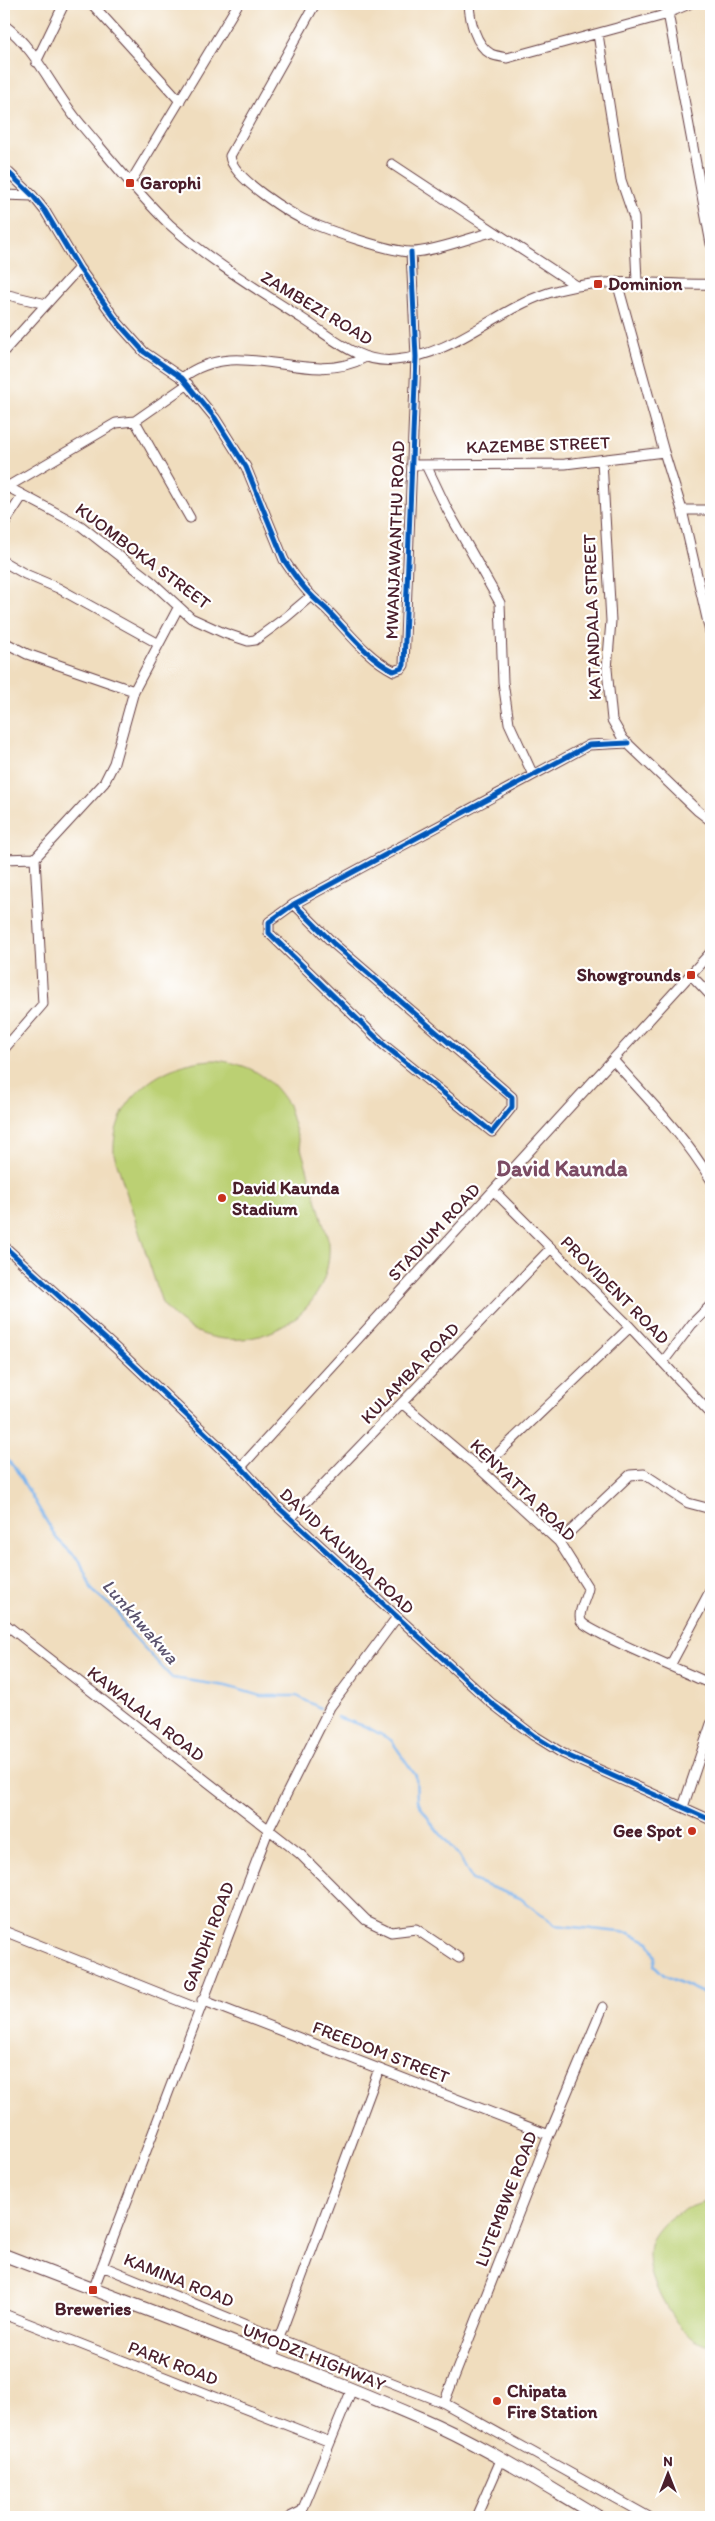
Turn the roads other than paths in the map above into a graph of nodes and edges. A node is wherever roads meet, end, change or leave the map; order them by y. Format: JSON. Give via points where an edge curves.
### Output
{"nodes":[{"id":1,"x":64,"y":4,"type":"edge"},
{"id":2,"x":92,"y":4,"type":"edge"},
{"id":3,"x":315,"y":4,"type":"edge"},
{"id":4,"x":469,"y":4,"type":"edge"},
{"id":5,"x":689,"y":4,"type":"edge"},
{"id":6,"x":235,"y":5,"type":"edge"},
{"id":7,"x":668,"y":13,"type":"junction"},
{"id":8,"x":4,"y":25,"type":"edge"},
{"id":9,"x":598,"y":34,"type":"junction"},
{"id":10,"x":36,"y":62,"type":"junction"},
{"id":11,"x":180,"y":101,"type":"junction"},
{"id":12,"x":392,"y":164,"type":"dead end"},
{"id":13,"x":4,"y":168,"type":"edge"},
{"id":14,"x":130,"y":183,"type":"junction"},
{"id":15,"x":4,"y":196,"type":"edge"},
{"id":16,"x":33,"y":196,"type":"junction"},
{"id":17,"x":492,"y":232,"type":"junction"},
{"id":18,"x":711,"y":244,"type":"edge"},
{"id":19,"x":411,"y":252,"type":"junction"},
{"id":20,"x":79,"y":268,"type":"junction"},
{"id":21,"x":637,"y":281,"type":"junction"},
{"id":22,"x":617,"y":282,"type":"junction"},
{"id":23,"x":711,"y":284,"type":"edge"},
{"id":24,"x":577,"y":286,"type":"junction"},
{"id":25,"x":4,"y":294,"type":"edge"},
{"id":26,"x":46,"y":304,"type":"junction"},
{"id":27,"x":4,"y":351,"type":"edge"},
{"id":28,"x":416,"y":357,"type":"junction"},
{"id":29,"x":364,"y":358,"type":"junction"},
{"id":30,"x":185,"y":381,"type":"junction"},
{"id":31,"x":136,"y":421,"type":"junction"},
{"id":32,"x":664,"y":452,"type":"junction"},
{"id":33,"x":602,"y":461,"type":"junction"},
{"id":34,"x":413,"y":465,"type":"junction"},
{"id":35,"x":426,"y":465,"type":"junction"},
{"id":36,"x":6,"y":486,"type":"edge"},
{"id":37,"x":23,"y":495,"type":"junction"},
{"id":38,"x":682,"y":510,"type":"junction"},
{"id":39,"x":711,"y":510,"type":"edge"},
{"id":40,"x":190,"y":518,"type":"dead end"},
{"id":41,"x":4,"y":524,"type":"edge"},
{"id":42,"x":4,"y":562,"type":"edge"},
{"id":43,"x":310,"y":596,"type":"junction"},
{"id":44,"x":178,"y":608,"type":"junction"},
{"id":45,"x":711,"y":636,"type":"edge"},
{"id":46,"x":4,"y":642,"type":"edge"},
{"id":47,"x":159,"y":644,"type":"junction"},
{"id":48,"x":134,"y":691,"type":"junction"},
{"id":49,"x":628,"y":743,"type":"junction"},
{"id":50,"x":533,"y":775,"type":"junction"},
{"id":51,"x":711,"y":821,"type":"edge"},
{"id":52,"x":35,"y":858,"type":"junction"},
{"id":53,"x":4,"y":859,"type":"edge"},
{"id":54,"x":294,"y":904,"type":"junction"},
{"id":55,"x":711,"y":952,"type":"edge"},
{"id":56,"x":691,"y":974,"type":"junction"},
{"id":57,"x":711,"y":996,"type":"edge"},
{"id":58,"x":4,"y":1049,"type":"edge"},
{"id":59,"x":613,"y":1060,"type":"junction"},
{"id":60,"x":711,"y":1180,"type":"edge"},
{"id":61,"x":494,"y":1191,"type":"junction"},
{"id":62,"x":4,"y":1246,"type":"edge"},
{"id":63,"x":551,"y":1248,"type":"junction"},
{"id":64,"x":711,"y":1305,"type":"edge"},
{"id":65,"x":630,"y":1327,"type":"junction"},
{"id":66,"x":663,"y":1362,"type":"junction"},
{"id":67,"x":403,"y":1404,"type":"junction"},
{"id":68,"x":711,"y":1414,"type":"edge"},
{"id":69,"x":240,"y":1467,"type":"junction"},
{"id":70,"x":481,"y":1470,"type":"junction"},
{"id":71,"x":711,"y":1509,"type":"edge"},
{"id":72,"x":290,"y":1518,"type":"junction"},
{"id":73,"x":559,"y":1542,"type":"junction"},
{"id":74,"x":711,"y":1589,"type":"edge"},
{"id":75,"x":397,"y":1617,"type":"junction"},
{"id":76,"x":4,"y":1623,"type":"edge"},
{"id":77,"x":671,"y":1664,"type":"junction"},
{"id":78,"x":711,"y":1684,"type":"edge"},
{"id":79,"x":711,"y":1724,"type":"edge"},
{"id":80,"x":683,"y":1807,"type":"junction"},
{"id":81,"x":711,"y":1820,"type":"edge"},
{"id":82,"x":268,"y":1831,"type":"junction"},
{"id":83,"x":4,"y":1931,"type":"edge"},
{"id":84,"x":459,"y":1958,"type":"dead end"},
{"id":85,"x":200,"y":2005,"type":"junction"},
{"id":86,"x":603,"y":2007,"type":"dead end"},
{"id":87,"x":379,"y":2069,"type":"junction"},
{"id":88,"x":549,"y":2135,"type":"junction"},
{"id":89,"x":4,"y":2255,"type":"edge"},
{"id":90,"x":102,"y":2266,"type":"junction"},
{"id":91,"x":93,"y":2290,"type":"junction"},
{"id":92,"x":4,"y":2314,"type":"edge"},
{"id":93,"x":280,"y":2339,"type":"junction"},
{"id":94,"x":272,"y":2357,"type":"junction"},
{"id":95,"x":352,"y":2389,"type":"junction"},
{"id":96,"x":444,"y":2403,"type":"junction"},
{"id":97,"x":330,"y":2442,"type":"junction"},
{"id":98,"x":500,"y":2460,"type":"junction"},
{"id":99,"x":304,"y":2514,"type":"edge"},
{"id":100,"x":290,"y":2517,"type":"edge"},
{"id":101,"x":476,"y":2517,"type":"edge"},
{"id":102,"x":599,"y":2517,"type":"edge"},
{"id":103,"x":649,"y":2517,"type":"edge"}],
"edges":[{"from":1,"to":10,"type":"street"},
{"from":2,"to":11,"type":"street"},
{"from":3,"to":19,"type":"street","via":[[230,156],[231,162],[265,195],[310,223]]},
{"from":4,"to":9,"type":"street","via":[[479,43],[491,54],[507,58]]},
{"from":5,"to":7,"type":"street"},
{"from":6,"to":11,"type":"street"},
{"from":7,"to":9,"type":"street"},
{"from":7,"to":18,"type":"street"},
{"from":8,"to":10,"type":"street","name":"ZAMBEZI ROAD"},
{"from":9,"to":21,"type":"street","via":[[621,180],[634,218]]},
{"from":10,"to":14,"type":"street","name":"ZAMBEZI ROAD","via":[[79,123]]},
{"from":11,"to":14,"type":"street"},
{"from":12,"to":17,"type":"street"},
{"from":13,"to":16,"type":"street","name":"MWANJAWANTHU ROAD"},
{"from":14,"to":29,"type":"street","name":"ZAMBEZI ROAD","via":[[170,224],[248,285]]},
{"from":15,"to":16,"type":"street"},
{"from":16,"to":20,"type":"street","name":"MWANJAWANTHU ROAD"},
{"from":17,"to":19,"type":"street"},
{"from":17,"to":24,"type":"street"},
{"from":19,"to":28,"type":"street","name":"MWANJAWANTHU ROAD"},
{"from":20,"to":26,"type":"street"},
{"from":20,"to":30,"type":"street","name":"MWANJAWANTHU ROAD","via":[[119,324],[144,352]]},
{"from":21,"to":22,"type":"street","name":"ZAMBEZI ROAD"},
{"from":21,"to":23,"type":"street","name":"ZAMBEZI ROAD"},
{"from":22,"to":24,"type":"street","name":"ZAMBEZI ROAD"},
{"from":22,"to":32,"type":"street"},
{"from":24,"to":28,"type":"street","name":"ZAMBEZI ROAD","via":[[519,306],[446,347]]},
{"from":25,"to":26,"type":"street"},
{"from":26,"to":27,"type":"street"},
{"from":28,"to":29,"type":"street","name":"ZAMBEZI ROAD","via":[[394,361]]},
{"from":28,"to":34,"type":"street","name":"MWANJAWANTHU ROAD"},
{"from":29,"to":30,"type":"street","via":[[338,367],[299,367],[230,359],[201,366]]},
{"from":30,"to":31,"type":"street"},
{"from":30,"to":43,"type":"street","name":"MWANJAWANTHU ROAD","via":[[215,418],[246,467],[284,560]]},
{"from":31,"to":36,"type":"street","via":[[116,424]]},
{"from":31,"to":40,"type":"street"},
{"from":32,"to":33,"type":"street","name":"KAZEMBE STREET"},
{"from":32,"to":38,"type":"street"},
{"from":33,"to":35,"type":"street","name":"KAZEMBE STREET"},
{"from":33,"to":49,"type":"street","name":"KATANDALA STREET","via":[[611,621],[607,669],[612,720]]},
{"from":34,"to":35,"type":"street","name":"KAZEMBE STREET"},
{"from":34,"to":43,"type":"street","name":"MWANJAWANTHU ROAD","via":[[402,668],[394,671],[382,665]]},
{"from":35,"to":50,"type":"street","via":[[446,509],[500,603],[503,682],[509,723]]},
{"from":36,"to":37,"type":"street","name":"KUOMBOKA STREET"},
{"from":37,"to":41,"type":"street"},
{"from":37,"to":44,"type":"street","name":"KUOMBOKA STREET","via":[[82,526],[152,580]]},
{"from":38,"to":39,"type":"street"},
{"from":38,"to":45,"type":"street"},
{"from":42,"to":47,"type":"street"},
{"from":43,"to":44,"type":"street","name":"KUOMBOKA STREET","via":[[256,640],[248,641],[190,618]]},
{"from":44,"to":47,"type":"street"},
{"from":46,"to":48,"type":"street","via":[[26,654]]},
{"from":47,"to":48,"type":"street"},
{"from":48,"to":52,"type":"street","via":[[114,763],[104,784]]},
{"from":49,"to":50,"type":"street","via":[[590,746]]},
{"from":49,"to":51,"type":"street","name":"KATANDALA STREET"},
{"from":50,"to":54,"type":"street"},
{"from":52,"to":53,"type":"street"},
{"from":52,"to":58,"type":"street","via":[[43,1004]]},
{"from":54,"to":54,"type":"street","via":[[269,922],[269,932],[384,1044],[492,1132],[512,1107],[512,1097],[334,944]]},
{"from":55,"to":56,"type":"street","name":"STADIUM ROAD"},
{"from":56,"to":57,"type":"street"},
{"from":56,"to":59,"type":"street","name":"STADIUM ROAD"},
{"from":59,"to":60,"type":"street","via":[[694,1152]]},
{"from":59,"to":61,"type":"street","name":"STADIUM ROAD"},
{"from":61,"to":63,"type":"street","name":"PROVIDENT ROAD"},
{"from":61,"to":69,"type":"street","name":"STADIUM ROAD"},
{"from":62,"to":69,"type":"street","name":"DAVID KAUNDA ROAD","via":[[121,1352]]},
{"from":63,"to":65,"type":"street","name":"PROVIDENT ROAD"},
{"from":63,"to":67,"type":"street","name":"KULAMBA ROAD"},
{"from":64,"to":66,"type":"street"},
{"from":65,"to":66,"type":"street","name":"PROVIDENT ROAD"},
{"from":65,"to":70,"type":"street"},
{"from":66,"to":68,"type":"street","name":"PROVIDENT ROAD"},
{"from":67,"to":70,"type":"street","name":"KENYATTA ROAD"},
{"from":67,"to":72,"type":"street","name":"KULAMBA ROAD"},
{"from":69,"to":72,"type":"street","name":"DAVID KAUNDA ROAD"},
{"from":70,"to":73,"type":"street","name":"KENYATTA ROAD"},
{"from":71,"to":73,"type":"street","via":[[688,1503],[644,1474],[637,1473],[630,1475]]},
{"from":72,"to":75,"type":"street","name":"DAVID KAUNDA ROAD"},
{"from":73,"to":77,"type":"street","name":"KENYATTA ROAD","via":[[588,1588],[580,1614],[584,1624],[600,1635]]},
{"from":74,"to":77,"type":"street"},
{"from":75,"to":80,"type":"street","name":"DAVID KAUNDA ROAD","via":[[490,1702],[533,1735],[562,1753]]},
{"from":75,"to":82,"type":"street","name":"GANDHI ROAD","via":[[330,1707]]},
{"from":76,"to":82,"type":"street","name":"KAWALALA ROAD"},
{"from":77,"to":78,"type":"street","name":"KENYATTA ROAD"},
{"from":79,"to":80,"type":"street"},
{"from":80,"to":81,"type":"street","name":"DAVID KAUNDA ROAD"},
{"from":82,"to":84,"type":"street","name":"KAWALALA ROAD","via":[[300,1854],[366,1920],[391,1932],[416,1929]]},
{"from":82,"to":85,"type":"street","name":"GANDHI ROAD"},
{"from":83,"to":85,"type":"street","name":"FREEDOM STREET"},
{"from":85,"to":87,"type":"street","name":"FREEDOM STREET"},
{"from":85,"to":90,"type":"street","name":"GANDHI ROAD"},
{"from":86,"to":88,"type":"street","name":"LUTEMBWE ROAD"},
{"from":87,"to":88,"type":"street","name":"FREEDOM STREET"},
{"from":87,"to":93,"type":"street"},
{"from":88,"to":96,"type":"street","name":"LUTEMBWE ROAD"},
{"from":89,"to":91,"type":"highway","name":"UMODZI HIGHWAY"},
{"from":90,"to":91,"type":"street","name":"GANDHI ROAD"},
{"from":90,"to":93,"type":"street","name":"KAMINA ROAD"},
{"from":91,"to":94,"type":"highway","name":"UMODZI HIGHWAY"},
{"from":92,"to":97,"type":"street","name":"PARK ROAD"},
{"from":93,"to":94,"type":"street"},
{"from":93,"to":96,"type":"street","name":"KAMINA ROAD"},
{"from":94,"to":95,"type":"highway","name":"UMODZI HIGHWAY"},
{"from":95,"to":97,"type":"street"},
{"from":95,"to":98,"type":"highway","name":"UMODZI HIGHWAY","via":[[421,2419]]},
{"from":96,"to":103,"type":"street","name":"KAMINA ROAD"},
{"from":97,"to":99,"type":"street"},
{"from":98,"to":101,"type":"street"},
{"from":98,"to":102,"type":"highway","name":"UMODZI HIGHWAY"},
{"from":99,"to":100,"type":"street"}]}
